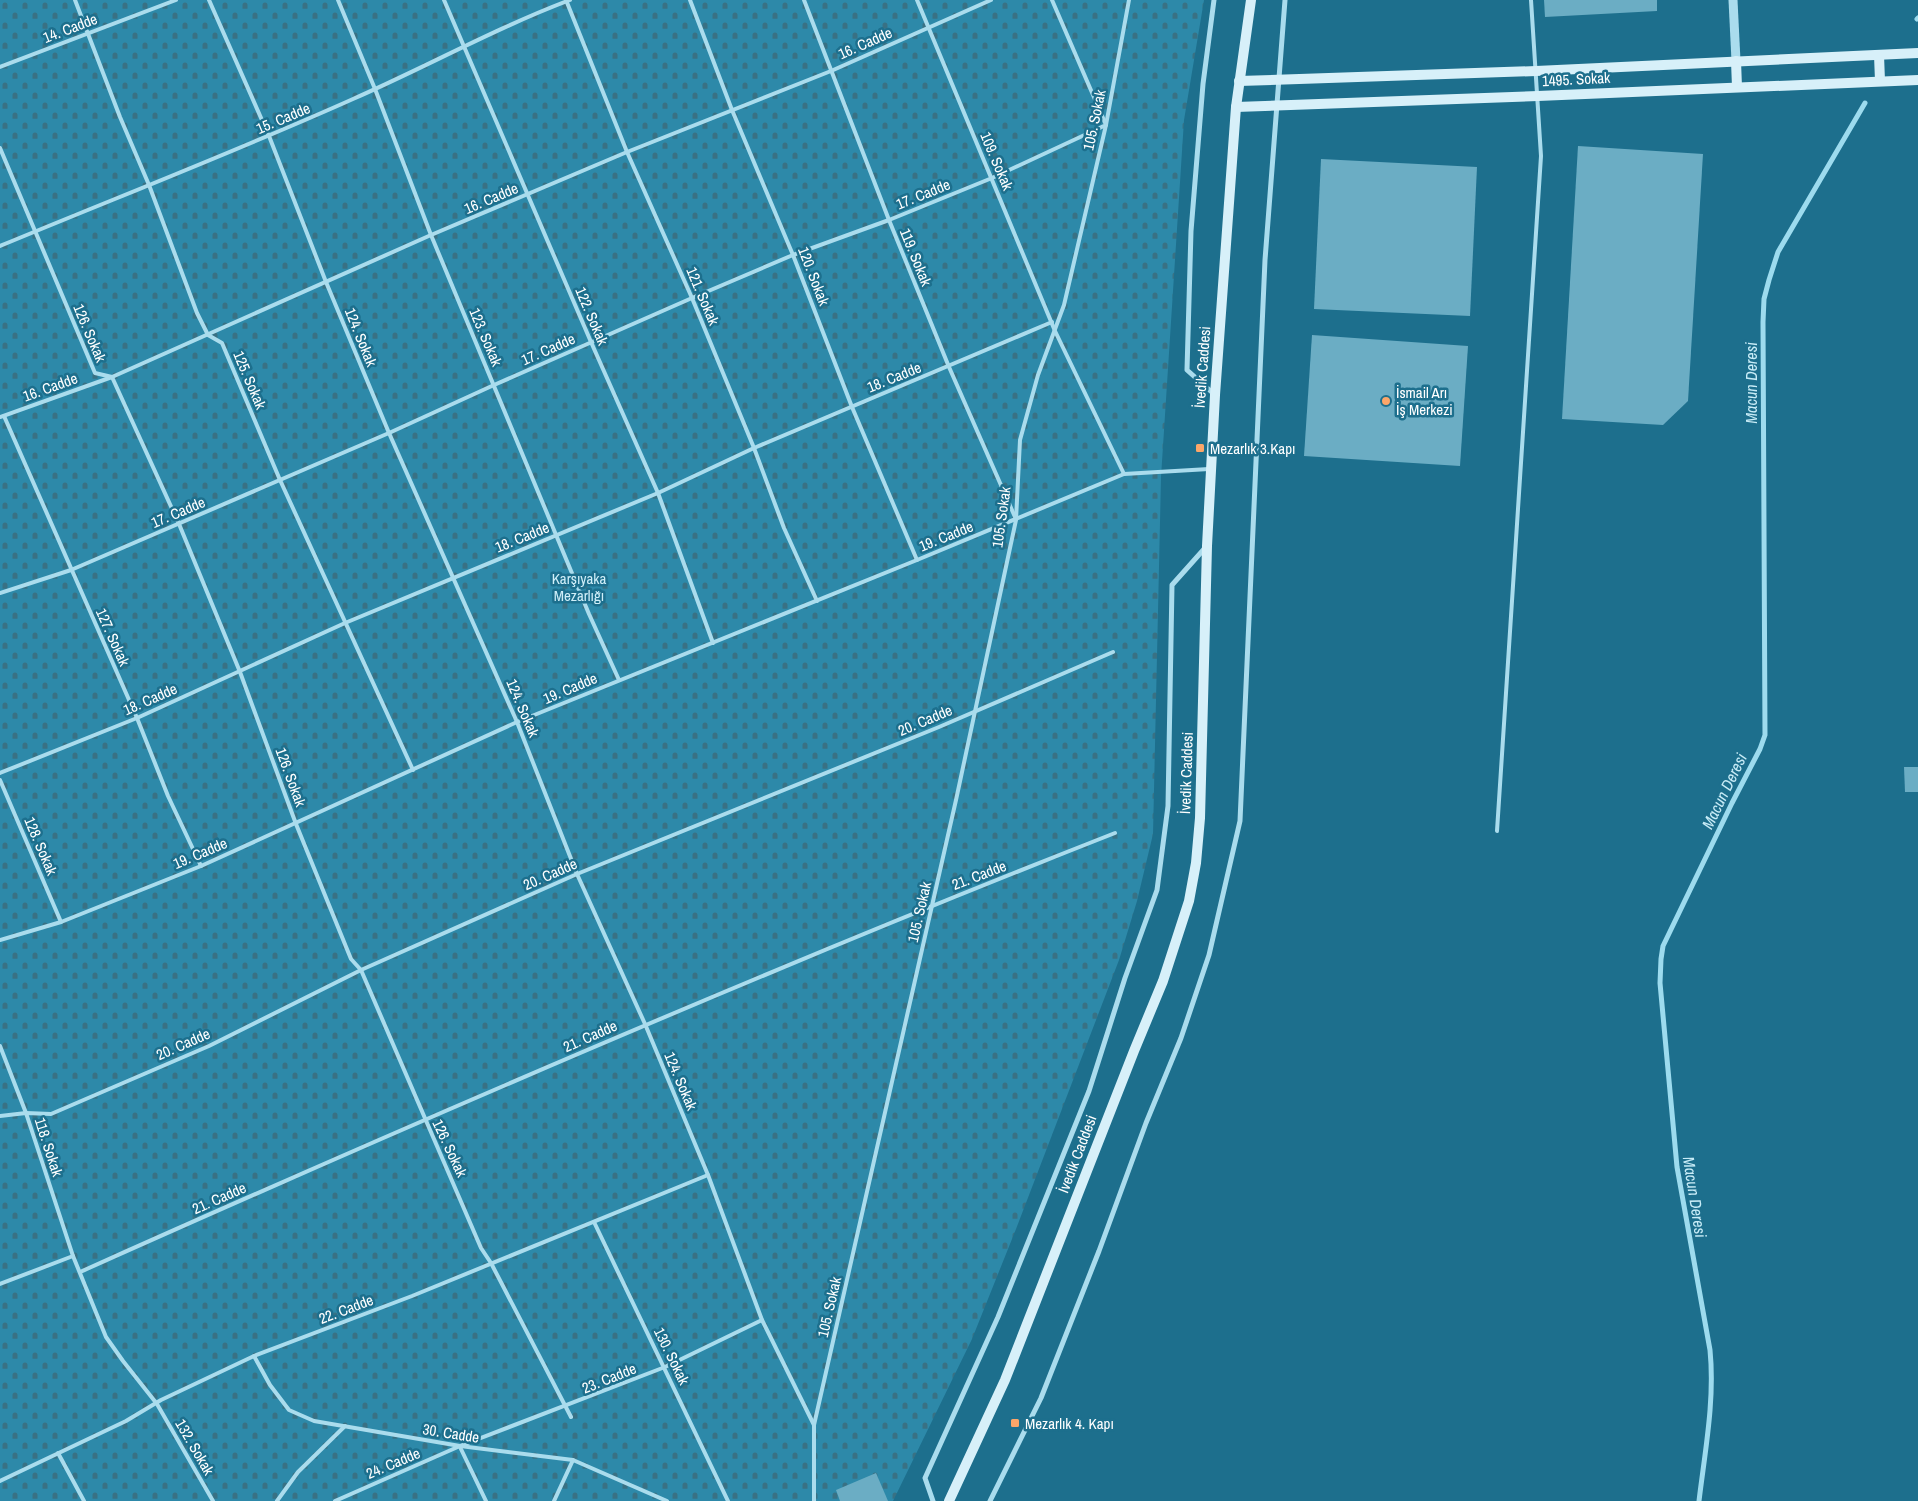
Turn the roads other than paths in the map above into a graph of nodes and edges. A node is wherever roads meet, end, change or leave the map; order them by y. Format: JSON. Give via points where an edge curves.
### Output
{"nodes":[{"id":1,"x":75,"y":0,"type":"edge"},
{"id":2,"x":176,"y":0,"type":"edge"},
{"id":3,"x":209,"y":0,"type":"edge"},
{"id":4,"x":338,"y":0,"type":"edge"},
{"id":5,"x":444,"y":0,"type":"edge"},
{"id":6,"x":567,"y":0,"type":"edge"},
{"id":7,"x":690,"y":0,"type":"edge"},
{"id":8,"x":804,"y":0,"type":"edge"},
{"id":9,"x":917,"y":0,"type":"edge"},
{"id":10,"x":991,"y":0,"type":"edge"},
{"id":11,"x":1052,"y":0,"type":"edge"},
{"id":12,"x":1129,"y":0,"type":"edge"},
{"id":13,"x":1214,"y":0,"type":"edge"},
{"id":14,"x":1251,"y":0,"type":"edge"},
{"id":15,"x":1285,"y":0,"type":"edge"},
{"id":16,"x":1531,"y":0,"type":"edge"},
{"id":17,"x":1733,"y":0,"type":"edge"},
{"id":18,"x":928,"y":27,"type":"junction"},
{"id":19,"x":88,"y":33,"type":"junction"},
{"id":20,"x":464,"y":46,"type":"junction"},
{"id":21,"x":1918,"y":53,"type":"edge"},
{"id":22,"x":1879,"y":55,"type":"junction"},
{"id":23,"x":1736,"y":61,"type":"junction"},
{"id":24,"x":0,"y":67,"type":"edge"},
{"id":25,"x":831,"y":70,"type":"junction"},
{"id":26,"x":1536,"y":71,"type":"junction"},
{"id":27,"x":1279,"y":80,"type":"junction"},
{"id":28,"x":1918,"y":80,"type":"edge"},
{"id":29,"x":1880,"y":81,"type":"junction"},
{"id":30,"x":1239,"y":82,"type":"junction"},
{"id":31,"x":1737,"y":87,"type":"junction"},
{"id":32,"x":376,"y":89,"type":"junction"},
{"id":33,"x":1538,"y":96,"type":"junction"},
{"id":34,"x":1277,"y":105,"type":"junction"},
{"id":35,"x":1236,"y":106,"type":"junction"},
{"id":36,"x":732,"y":110,"type":"junction"},
{"id":37,"x":1106,"y":125,"type":"junction"},
{"id":38,"x":269,"y":136,"type":"junction"},
{"id":39,"x":0,"y":148,"type":"edge"},
{"id":40,"x":628,"y":152,"type":"junction"},
{"id":41,"x":992,"y":178,"type":"junction"},
{"id":42,"x":149,"y":185,"type":"junction"},
{"id":43,"x":529,"y":194,"type":"junction"},
{"id":44,"x":889,"y":220,"type":"junction"},
{"id":45,"x":35,"y":231,"type":"junction"},
{"id":46,"x":431,"y":235,"type":"junction"},
{"id":47,"x":0,"y":246,"type":"edge"},
{"id":48,"x":794,"y":255,"type":"junction"},
{"id":49,"x":326,"y":282,"type":"junction"},
{"id":50,"x":692,"y":298,"type":"junction"},
{"id":51,"x":1052,"y":322,"type":"junction"},
{"id":52,"x":1055,"y":331,"type":"junction"},
{"id":53,"x":208,"y":335,"type":"junction"},
{"id":54,"x":591,"y":342,"type":"junction"},
{"id":55,"x":949,"y":367,"type":"junction"},
{"id":56,"x":112,"y":376,"type":"junction"},
{"id":57,"x":494,"y":385,"type":"junction"},
{"id":58,"x":1215,"y":395,"type":"junction"},
{"id":59,"x":852,"y":406,"type":"junction"},
{"id":60,"x":2,"y":417,"type":"edge"},
{"id":61,"x":389,"y":433,"type":"junction"},
{"id":62,"x":754,"y":448,"type":"junction"},
{"id":63,"x":1211,"y":469,"type":"junction"},
{"id":64,"x":1124,"y":474,"type":"junction"},
{"id":65,"x":280,"y":480,"type":"junction"},
{"id":66,"x":658,"y":493,"type":"junction"},
{"id":67,"x":1016,"y":520,"type":"junction"},
{"id":68,"x":178,"y":524,"type":"junction"},
{"id":69,"x":556,"y":535,"type":"junction"},
{"id":70,"x":1207,"y":546,"type":"junction"},
{"id":71,"x":918,"y":560,"type":"junction"},
{"id":72,"x":72,"y":570,"type":"junction"},
{"id":73,"x":453,"y":577,"type":"junction"},
{"id":74,"x":0,"y":592,"type":"edge"},
{"id":75,"x":817,"y":601,"type":"junction"},
{"id":76,"x":345,"y":623,"type":"junction"},
{"id":77,"x":714,"y":643,"type":"junction"},
{"id":78,"x":1113,"y":652,"type":"dead end"},
{"id":79,"x":240,"y":672,"type":"junction"},
{"id":80,"x":619,"y":680,"type":"junction"},
{"id":81,"x":974,"y":710,"type":"junction"},
{"id":82,"x":137,"y":718,"type":"junction"},
{"id":83,"x":517,"y":722,"type":"junction"},
{"id":84,"x":413,"y":770,"type":"junction"},
{"id":85,"x":0,"y":773,"type":"edge"},
{"id":86,"x":0,"y":780,"type":"edge"},
{"id":87,"x":296,"y":824,"type":"junction"},
{"id":88,"x":1497,"y":831,"type":"dead end"},
{"id":89,"x":1115,"y":833,"type":"dead end"},
{"id":90,"x":201,"y":866,"type":"junction"},
{"id":91,"x":578,"y":874,"type":"junction"},
{"id":92,"x":932,"y":905,"type":"junction"},
{"id":93,"x":61,"y":922,"type":"junction"},
{"id":94,"x":0,"y":940,"type":"edge"},
{"id":95,"x":361,"y":970,"type":"junction"},
{"id":96,"x":645,"y":1024,"type":"junction"},
{"id":97,"x":0,"y":1046,"type":"edge"},
{"id":98,"x":26,"y":1113,"type":"junction"},
{"id":99,"x":0,"y":1116,"type":"edge"},
{"id":100,"x":424,"y":1121,"type":"junction"},
{"id":101,"x":708,"y":1175,"type":"junction"},
{"id":102,"x":594,"y":1222,"type":"junction"},
{"id":103,"x":73,"y":1256,"type":"junction"},
{"id":104,"x":491,"y":1263,"type":"junction"},
{"id":105,"x":80,"y":1272,"type":"junction"},
{"id":106,"x":0,"y":1284,"type":"edge"},
{"id":107,"x":762,"y":1320,"type":"junction"},
{"id":108,"x":254,"y":1356,"type":"junction"},
{"id":109,"x":665,"y":1367,"type":"junction"},
{"id":110,"x":157,"y":1404,"type":"junction"},
{"id":111,"x":566,"y":1407,"type":"junction"},
{"id":112,"x":571,"y":1417,"type":"dead end"},
{"id":113,"x":814,"y":1425,"type":"junction"},
{"id":114,"x":345,"y":1426,"type":"junction"},
{"id":115,"x":460,"y":1446,"type":"junction"},
{"id":116,"x":58,"y":1453,"type":"junction"},
{"id":117,"x":573,"y":1460,"type":"junction"},
{"id":118,"x":0,"y":1481,"type":"edge"},
{"id":119,"x":951,"y":1499,"type":"edge"},
{"id":120,"x":84,"y":1501,"type":"edge"},
{"id":121,"x":213,"y":1501,"type":"edge"},
{"id":122,"x":277,"y":1501,"type":"edge"},
{"id":123,"x":335,"y":1501,"type":"edge"},
{"id":124,"x":486,"y":1501,"type":"edge"},
{"id":125,"x":554,"y":1501,"type":"edge"},
{"id":126,"x":667,"y":1501,"type":"edge"},
{"id":127,"x":728,"y":1501,"type":"edge"},
{"id":128,"x":814,"y":1501,"type":"edge"},
{"id":129,"x":933,"y":1501,"type":"edge"},
{"id":130,"x":990,"y":1501,"type":"edge"}],
"edges":[{"from":1,"to":19,"type":"lane","name":"125. Sokak"},
{"from":2,"to":19,"type":"lane","name":"14. Cadde"},
{"from":3,"to":38,"type":"lane","name":"124. Sokak"},
{"from":4,"to":32,"type":"lane","name":"123. Sokak"},
{"from":5,"to":20,"type":"lane","name":"122. Sokak"},
{"from":6,"to":20,"type":"lane","name":"15. Cadde"},
{"from":6,"to":40,"type":"lane","name":"121. Sokak"},
{"from":7,"to":36,"type":"lane","name":"120. Sokak"},
{"from":8,"to":25,"type":"lane","name":"119. Sokak"},
{"from":9,"to":18,"type":"lane","name":"109. Sokak"},
{"from":10,"to":18,"type":"lane","name":"16. Cadde"},
{"from":11,"to":37,"type":"lane"},
{"from":12,"to":37,"type":"lane","name":"105. Sokak"},
{"from":13,"to":58,"type":"street","via":[[1203,84],[1191,231],[1187,370]]},
{"from":14,"to":30,"type":"main road","name":"İvedik Caddesi"},
{"from":15,"to":27,"type":"street"},
{"from":16,"to":26,"type":"lane"},
{"from":17,"to":23,"type":"street"},
{"from":18,"to":25,"type":"lane","name":"16. Cadde"},
{"from":18,"to":41,"type":"lane","name":"109. Sokak"},
{"from":19,"to":24,"type":"lane","name":"14. Cadde"},
{"from":19,"to":42,"type":"lane","name":"125. Sokak"},
{"from":20,"to":32,"type":"lane","name":"15. Cadde"},
{"from":20,"to":43,"type":"lane","name":"122. Sokak"},
{"from":21,"to":22,"type":"main road","name":"1495. Sokak"},
{"from":22,"to":23,"type":"main road","name":"1495. Sokak"},
{"from":22,"to":29,"type":"main road"},
{"from":23,"to":26,"type":"main road","name":"1495. Sokak"},
{"from":23,"to":31,"type":"main road"},
{"from":25,"to":36,"type":"lane","name":"16. Cadde"},
{"from":25,"to":44,"type":"lane","name":"119. Sokak"},
{"from":26,"to":27,"type":"main road","name":"1495. Sokak"},
{"from":26,"to":33,"type":"lane"},
{"from":27,"to":30,"type":"main road","name":"1495. Sokak"},
{"from":27,"to":34,"type":"street"},
{"from":28,"to":29,"type":"main road","name":"1495. Sokak"},
{"from":29,"to":31,"type":"main road","name":"1495. Sokak"},
{"from":30,"to":35,"type":"main road","name":"İvedik Caddesi"},
{"from":31,"to":33,"type":"main road","name":"1495. Sokak"},
{"from":32,"to":38,"type":"lane","name":"15. Cadde"},
{"from":32,"to":46,"type":"lane","name":"123. Sokak"},
{"from":33,"to":34,"type":"main road","name":"1495. Sokak"},
{"from":33,"to":88,"type":"lane","via":[[1541,156]]},
{"from":34,"to":35,"type":"main road","name":"1495. Sokak"},
{"from":34,"to":130,"type":"street","via":[[1265,260],[1240,821],[1209,955],[1180,1038],[1042,1398]]},
{"from":35,"to":58,"type":"main road","name":"İvedik Caddesi"},
{"from":36,"to":40,"type":"lane","name":"16. Cadde"},
{"from":36,"to":48,"type":"lane","name":"120. Sokak"},
{"from":37,"to":41,"type":"lane","name":"17. Cadde"},
{"from":37,"to":52,"type":"lane","name":"105. Sokak"},
{"from":38,"to":42,"type":"lane","name":"15. Cadde"},
{"from":38,"to":49,"type":"lane","name":"124. Sokak"},
{"from":39,"to":45,"type":"lane","name":"126. Sokak"},
{"from":40,"to":43,"type":"lane","name":"16. Cadde"},
{"from":40,"to":50,"type":"lane","name":"121. Sokak"},
{"from":41,"to":44,"type":"lane","name":"17. Cadde"},
{"from":41,"to":51,"type":"lane","name":"109. Sokak"},
{"from":42,"to":45,"type":"lane","name":"15. Cadde"},
{"from":42,"to":53,"type":"lane","name":"125. Sokak"},
{"from":43,"to":46,"type":"lane","name":"16. Cadde"},
{"from":43,"to":54,"type":"lane","name":"122. Sokak"},
{"from":44,"to":48,"type":"lane","name":"17. Cadde"},
{"from":44,"to":55,"type":"lane","name":"119. Sokak"},
{"from":45,"to":47,"type":"lane","name":"15. Cadde"},
{"from":45,"to":56,"type":"lane","name":"126. Sokak","via":[[95,373]]},
{"from":46,"to":49,"type":"lane","name":"16. Cadde"},
{"from":46,"to":57,"type":"lane","name":"123. Sokak"},
{"from":48,"to":50,"type":"lane","name":"17. Cadde"},
{"from":48,"to":59,"type":"lane","name":"120. Sokak"},
{"from":49,"to":53,"type":"lane","name":"16. Cadde"},
{"from":49,"to":61,"type":"lane","name":"124. Sokak"},
{"from":50,"to":54,"type":"lane","name":"17. Cadde"},
{"from":50,"to":62,"type":"lane","name":"121. Sokak"},
{"from":51,"to":52,"type":"lane","name":"109. Sokak"},
{"from":51,"to":55,"type":"lane","name":"18. Cadde"},
{"from":52,"to":64,"type":"lane"},
{"from":52,"to":67,"type":"lane","name":"105. Sokak","via":[[1038,375],[1020,440]]},
{"from":53,"to":56,"type":"lane","name":"16. Cadde"},
{"from":53,"to":65,"type":"lane","name":"125. Sokak","via":[[222,343]]},
{"from":54,"to":57,"type":"lane","name":"17. Cadde"},
{"from":54,"to":66,"type":"lane","name":"122. Sokak"},
{"from":55,"to":59,"type":"lane","name":"18. Cadde"},
{"from":55,"to":67,"type":"lane","name":"119. Sokak"},
{"from":56,"to":60,"type":"lane","name":"16. Cadde"},
{"from":56,"to":68,"type":"lane","name":"126. Sokak"},
{"from":57,"to":61,"type":"lane","name":"17. Cadde"},
{"from":57,"to":69,"type":"lane","name":"123. Sokak"},
{"from":58,"to":63,"type":"main road","name":"İvedik Caddesi"},
{"from":59,"to":62,"type":"lane","name":"18. Cadde"},
{"from":59,"to":71,"type":"lane","name":"120. Sokak"},
{"from":60,"to":72,"type":"lane","name":"127. Sokak"},
{"from":61,"to":65,"type":"lane","name":"17. Cadde"},
{"from":61,"to":73,"type":"lane","name":"124. Sokak"},
{"from":62,"to":66,"type":"lane","name":"18. Cadde"},
{"from":62,"to":75,"type":"lane","name":"121. Sokak","via":[[784,528]]},
{"from":63,"to":64,"type":"lane","name":"19. Cadde"},
{"from":63,"to":70,"type":"main road","name":"İvedik Caddesi"},
{"from":64,"to":67,"type":"lane","name":"19. Cadde"},
{"from":65,"to":68,"type":"lane","name":"17. Cadde"},
{"from":65,"to":76,"type":"lane","name":"125. Sokak"},
{"from":66,"to":69,"type":"lane","name":"18. Cadde"},
{"from":66,"to":77,"type":"lane","name":"122. Sokak"},
{"from":67,"to":71,"type":"lane","name":"19. Cadde"},
{"from":67,"to":81,"type":"lane","name":"105. Sokak"},
{"from":68,"to":72,"type":"lane","name":"17. Cadde"},
{"from":68,"to":79,"type":"lane","name":"126. Sokak"},
{"from":69,"to":73,"type":"lane","name":"18. Cadde"},
{"from":69,"to":80,"type":"lane","name":"123. Sokak"},
{"from":70,"to":119,"type":"main road","name":"İvedik Caddesi","via":[[1200,818],[1189,901],[1163,981],[1005,1380]]},
{"from":70,"to":129,"type":"street","via":[[1172,585],[1168,806],[1157,890],[1089,1091],[998,1317],[925,1478]]},
{"from":71,"to":75,"type":"lane","name":"19. Cadde"},
{"from":72,"to":74,"type":"lane","name":"17. Cadde"},
{"from":72,"to":82,"type":"lane","name":"127. Sokak"},
{"from":73,"to":76,"type":"lane","name":"18. Cadde"},
{"from":73,"to":83,"type":"lane","name":"124. Sokak"},
{"from":75,"to":77,"type":"lane","name":"19. Cadde"},
{"from":76,"to":79,"type":"lane","name":"18. Cadde"},
{"from":76,"to":84,"type":"lane","name":"125. Sokak"},
{"from":77,"to":80,"type":"lane","name":"19. Cadde"},
{"from":78,"to":81,"type":"lane","name":"20. Cadde"},
{"from":79,"to":82,"type":"lane","name":"18. Cadde"},
{"from":79,"to":87,"type":"lane","name":"126. Sokak"},
{"from":80,"to":83,"type":"lane","name":"19. Cadde"},
{"from":81,"to":91,"type":"lane","name":"20. Cadde"},
{"from":81,"to":92,"type":"lane","name":"105. Sokak"},
{"from":82,"to":85,"type":"lane","name":"18. Cadde"},
{"from":82,"to":90,"type":"lane","name":"127. Sokak","via":[[168,796]]},
{"from":83,"to":84,"type":"lane","name":"19. Cadde"},
{"from":83,"to":91,"type":"lane","name":"124. Sokak"},
{"from":84,"to":87,"type":"lane","name":"19. Cadde"},
{"from":86,"to":93,"type":"lane","name":"128. Sokak"},
{"from":87,"to":90,"type":"lane","name":"19. Cadde"},
{"from":87,"to":95,"type":"lane","name":"126. Sokak","via":[[351,959]]},
{"from":89,"to":92,"type":"lane","name":"21. Cadde"},
{"from":90,"to":93,"type":"lane","name":"19. Cadde"},
{"from":91,"to":95,"type":"lane","name":"20. Cadde"},
{"from":91,"to":96,"type":"lane","name":"124. Sokak"},
{"from":92,"to":96,"type":"lane","name":"21. Cadde"},
{"from":92,"to":113,"type":"lane","name":"105. Sokak"},
{"from":93,"to":94,"type":"lane","name":"19. Cadde"},
{"from":95,"to":98,"type":"lane","name":"20. Cadde","via":[[209,1046],[51,1114]]},
{"from":95,"to":100,"type":"lane","name":"126. Sokak"},
{"from":96,"to":100,"type":"lane","name":"21. Cadde"},
{"from":96,"to":101,"type":"lane","name":"124. Sokak"},
{"from":97,"to":98,"type":"lane","name":"118. Sokak"},
{"from":98,"to":99,"type":"lane","name":"20. Cadde"},
{"from":98,"to":103,"type":"lane","name":"118. Sokak"},
{"from":100,"to":104,"type":"lane","name":"126. Sokak","via":[[481,1248]]},
{"from":100,"to":105,"type":"lane","name":"21. Cadde"},
{"from":101,"to":102,"type":"lane","name":"22. Cadde"},
{"from":101,"to":107,"type":"lane","name":"124. Sokak"},
{"from":102,"to":104,"type":"lane","name":"22. Cadde"},
{"from":102,"to":109,"type":"lane","name":"130. Sokak"},
{"from":103,"to":105,"type":"lane","name":"118. Sokak"},
{"from":103,"to":106,"type":"lane"},
{"from":104,"to":108,"type":"lane","name":"22. Cadde"},
{"from":104,"to":111,"type":"lane","name":"126. Sokak"},
{"from":105,"to":110,"type":"lane","name":"132. Sokak","via":[[106,1337]]},
{"from":107,"to":109,"type":"lane","name":"23. Cadde"},
{"from":107,"to":113,"type":"lane","name":"124. Sokak"},
{"from":108,"to":110,"type":"lane","name":"22. Cadde"},
{"from":108,"to":114,"type":"lane","name":"30. Cadde","via":[[289,1410],[314,1421]]},
{"from":109,"to":111,"type":"lane","name":"23. Cadde"},
{"from":109,"to":127,"type":"lane","name":"130. Sokak"},
{"from":110,"to":116,"type":"lane","name":"22. Cadde"},
{"from":110,"to":121,"type":"lane","name":"132. Sokak"},
{"from":111,"to":112,"type":"lane","name":"126. Sokak"},
{"from":111,"to":115,"type":"lane","name":"23. Cadde"},
{"from":113,"to":128,"type":"lane","name":"105. Sokak"},
{"from":114,"to":115,"type":"lane","name":"30. Cadde"},
{"from":114,"to":122,"type":"lane","via":[[298,1472]]},
{"from":115,"to":117,"type":"lane","name":"30. Cadde"},
{"from":115,"to":123,"type":"lane","name":"24. Cadde"},
{"from":115,"to":124,"type":"lane"},
{"from":116,"to":118,"type":"lane","name":"22. Cadde"},
{"from":116,"to":120,"type":"lane"},
{"from":117,"to":125,"type":"lane"},
{"from":117,"to":126,"type":"lane","name":"30. Cadde"}]}
